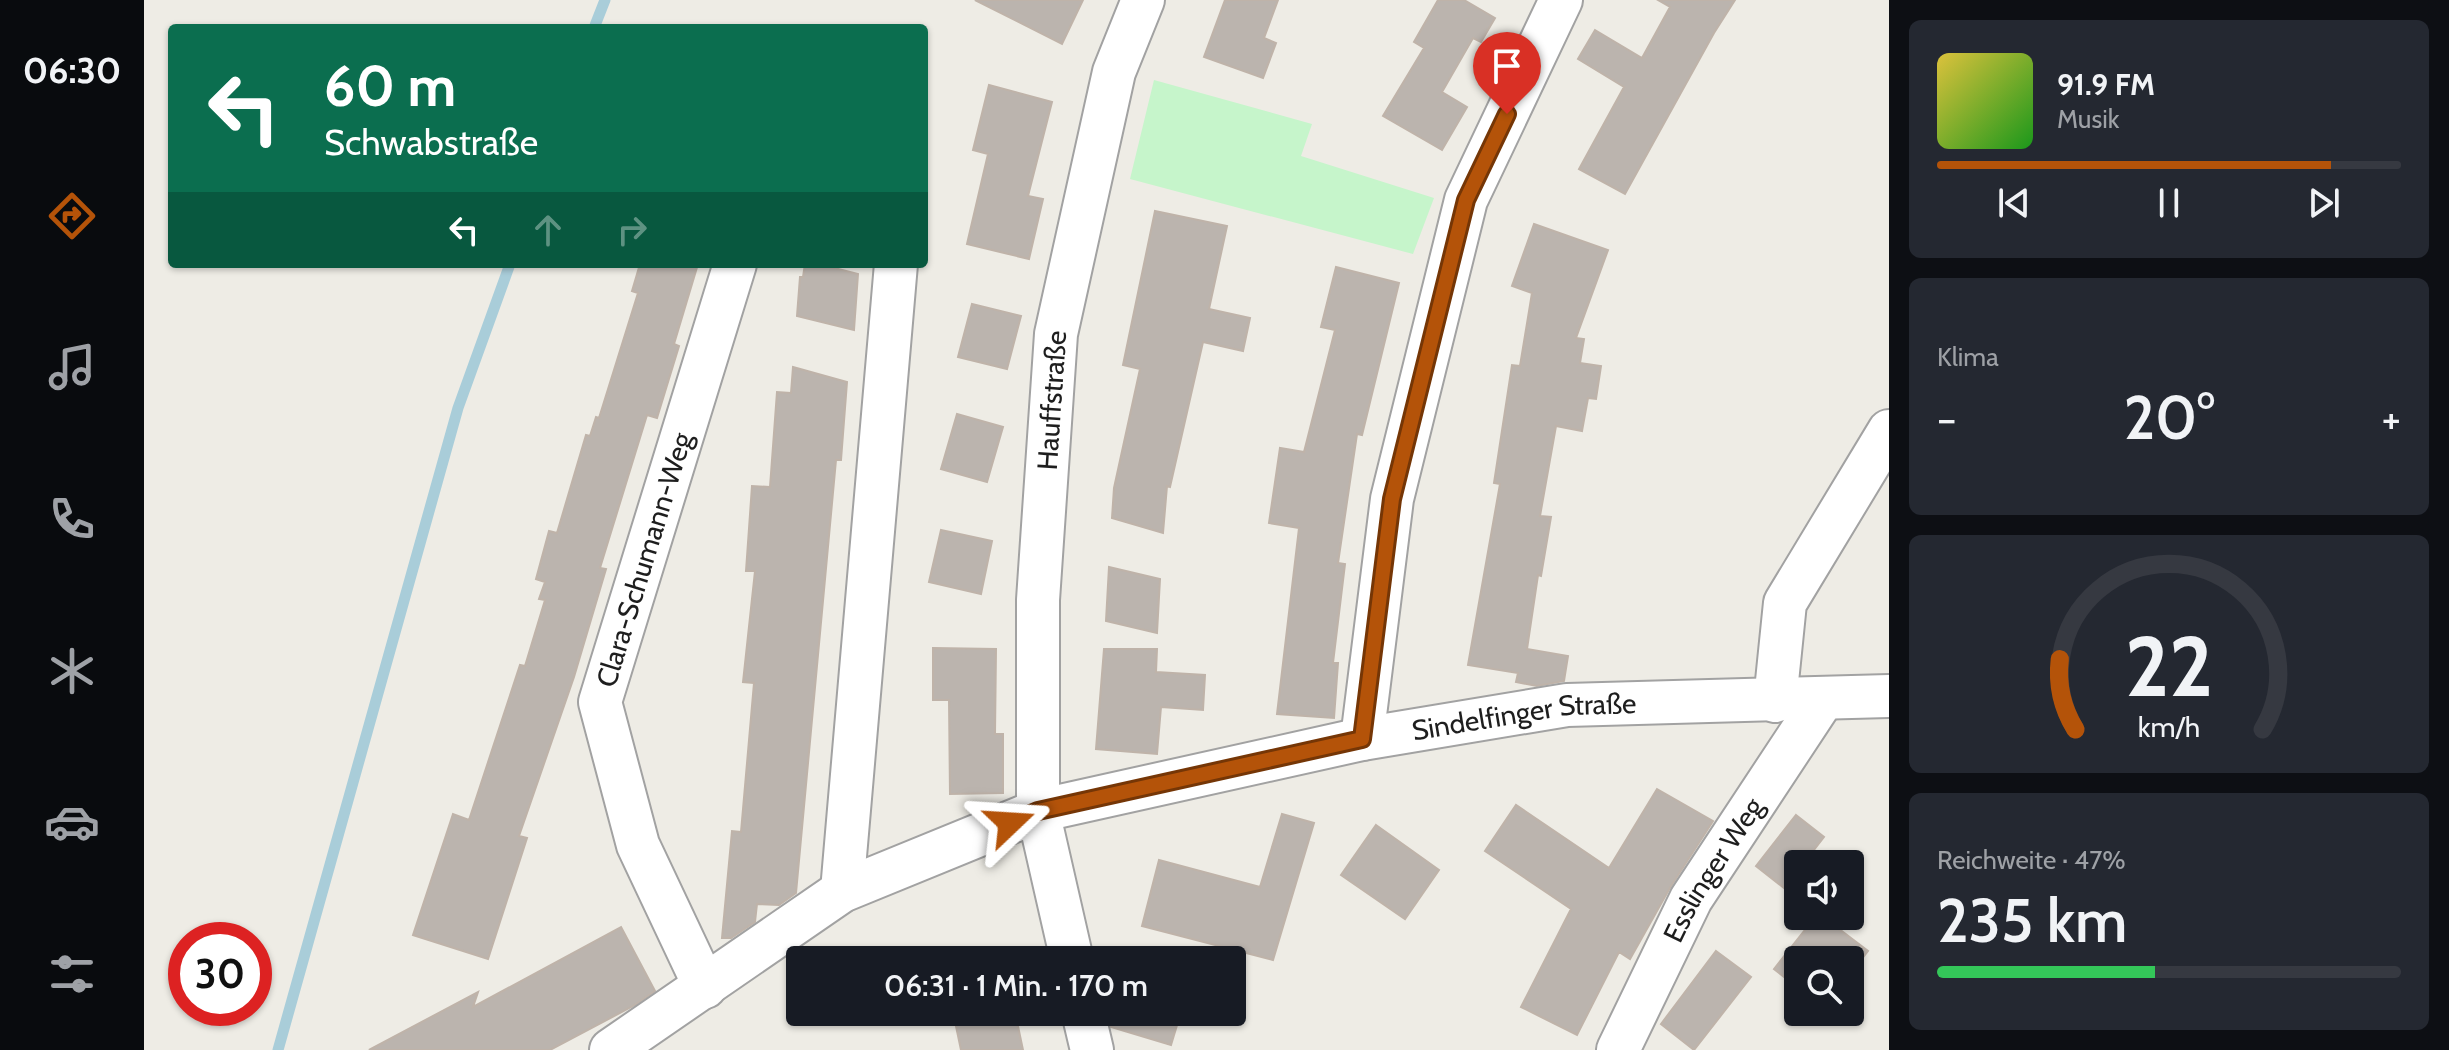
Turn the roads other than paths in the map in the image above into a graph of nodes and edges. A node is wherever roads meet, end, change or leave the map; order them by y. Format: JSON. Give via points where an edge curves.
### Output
{"nodes":[{"id":1,"x":1143,"y":0,"type":"edge"},
{"id":2,"x":1561,"y":0,"type":"edge"},
{"id":3,"x":734,"y":268,"type":"edge"},
{"id":4,"x":896,"y":268,"type":"edge"},
{"id":5,"x":1889,"y":431,"type":"edge"},
{"id":6,"x":1889,"y":696,"type":"edge"},
{"id":7,"x":1823,"y":699,"type":"junction"},
{"id":8,"x":1775,"y":701,"type":"junction"},
{"id":9,"x":1362,"y":739,"type":"junction"},
{"id":10,"x":1038,"y":811,"type":"junction"},
{"id":11,"x":842,"y":891,"type":"junction"},
{"id":12,"x":1069,"y":946,"type":"edge"},
{"id":13,"x":705,"y":987,"type":"junction"},
{"id":14,"x":1086,"y":1026,"type":"edge"},
{"id":15,"x":611,"y":1050,"type":"edge"},
{"id":16,"x":1092,"y":1050,"type":"edge"},
{"id":17,"x":1618,"y":1050,"type":"edge"}],
"edges":[{"from":1,"to":10,"type":"street","name":"Hauffstraße","via":[[1114,72],[1056,334],[1038,600]]},
{"from":2,"to":9,"type":"street","via":[[1466,200],[1392,499]]},
{"from":3,"to":13,"type":"street","name":"Clara-Schumann-Weg","via":[[600,702],[638,845]]},
{"from":4,"to":11,"type":"street"},
{"from":5,"to":8,"type":"street","via":[[1785,603]]},
{"from":6,"to":7,"type":"street","name":"Sindelfinger Straße"},
{"from":7,"to":8,"type":"street","name":"Sindelfinger Straße"},
{"from":7,"to":17,"type":"street","name":"Esslinger Weg","via":[[1691,899]]},
{"from":8,"to":9,"type":"street","name":"Sindelfinger Straße","via":[[1567,705]]},
{"from":9,"to":10,"type":"street","name":"Sindelfinger Straße"},
{"from":10,"to":11,"type":"street","name":"Sindelfinger Straße"},
{"from":10,"to":12,"type":"street","name":"Hauffstraße"},
{"from":11,"to":13,"type":"street","name":"Sindelfinger Straße"},
{"from":13,"to":15,"type":"street","name":"Sindelfinger Straße"},
{"from":14,"to":16,"type":"street"}]}
